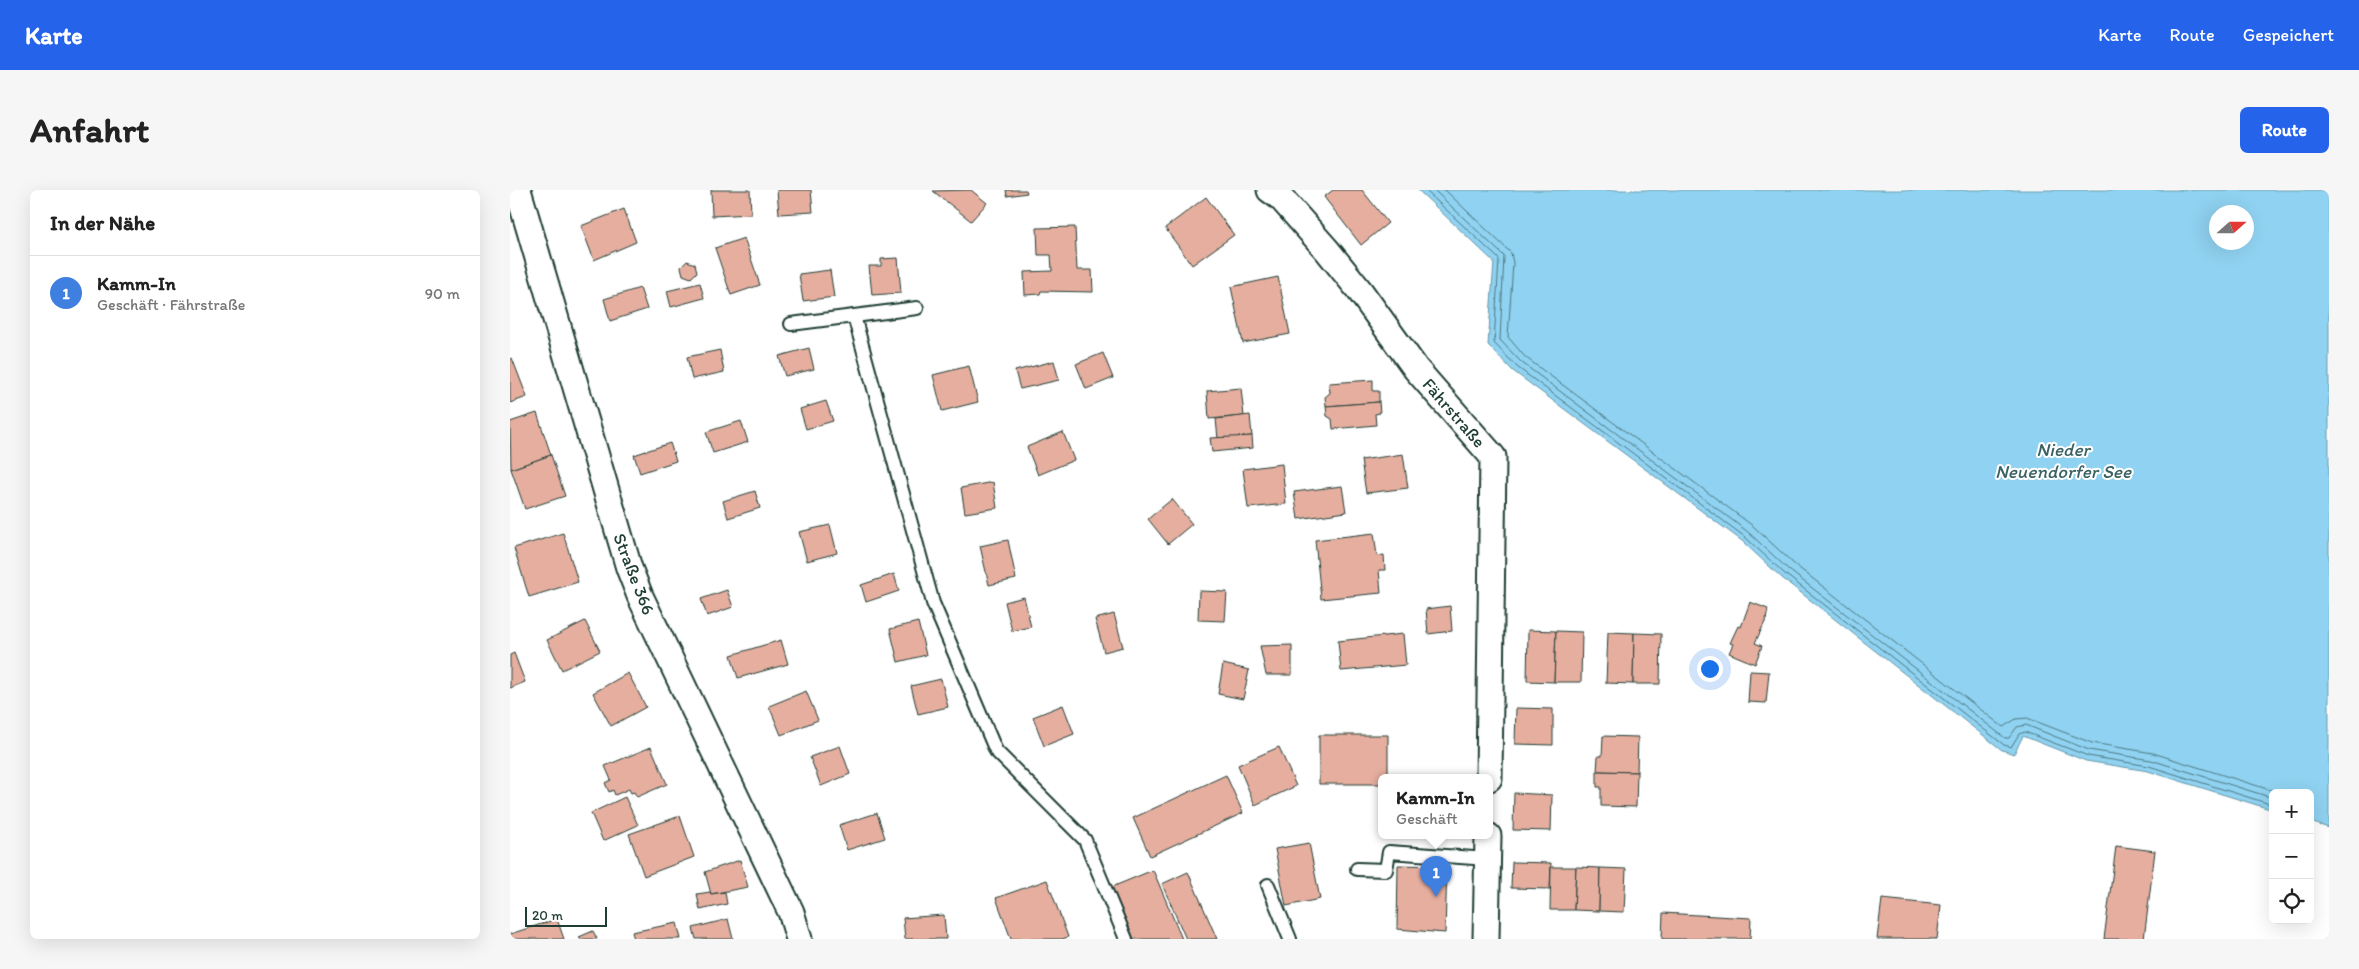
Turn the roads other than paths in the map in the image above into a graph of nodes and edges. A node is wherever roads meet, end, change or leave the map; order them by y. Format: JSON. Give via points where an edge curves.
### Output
{"nodes":[{"id":1,"x":518,"y":190,"type":"edge"},
{"id":2,"x":1270,"y":190,"type":"edge"},
{"id":3,"x":917,"y":308,"type":"dead end"},
{"id":4,"x":854,"y":316,"type":"junction"},
{"id":5,"x":791,"y":324,"type":"dead end"},
{"id":6,"x":1489,"y":774,"type":"edge"},
{"id":7,"x":1488,"y":848,"type":"edge"},
{"id":8,"x":1357,"y":869,"type":"dead end"},
{"id":9,"x":1268,"y":885,"type":"dead end"},
{"id":10,"x":799,"y":939,"type":"edge"},
{"id":11,"x":1126,"y":939,"type":"edge"},
{"id":12,"x":1290,"y":939,"type":"edge"},
{"id":13,"x":1486,"y":939,"type":"edge"}],
"edges":[{"from":1,"to":10,"type":"street","name":"Straße 366","via":[[629,568],[791,912]]},
{"from":2,"to":6,"type":"street","name":"Fährstraße","via":[[1327,250],[1416,369],[1493,457]]},
{"from":3,"to":4,"type":"lane"},
{"from":4,"to":5,"type":"lane"},
{"from":4,"to":11,"type":"lane","via":[[933,603],[996,751],[1085,840]]},
{"from":7,"to":8,"type":"lane","via":[[1389,852],[1386,870]]},
{"from":7,"to":13,"type":"street"},
{"from":9,"to":12,"type":"lane"}]}
